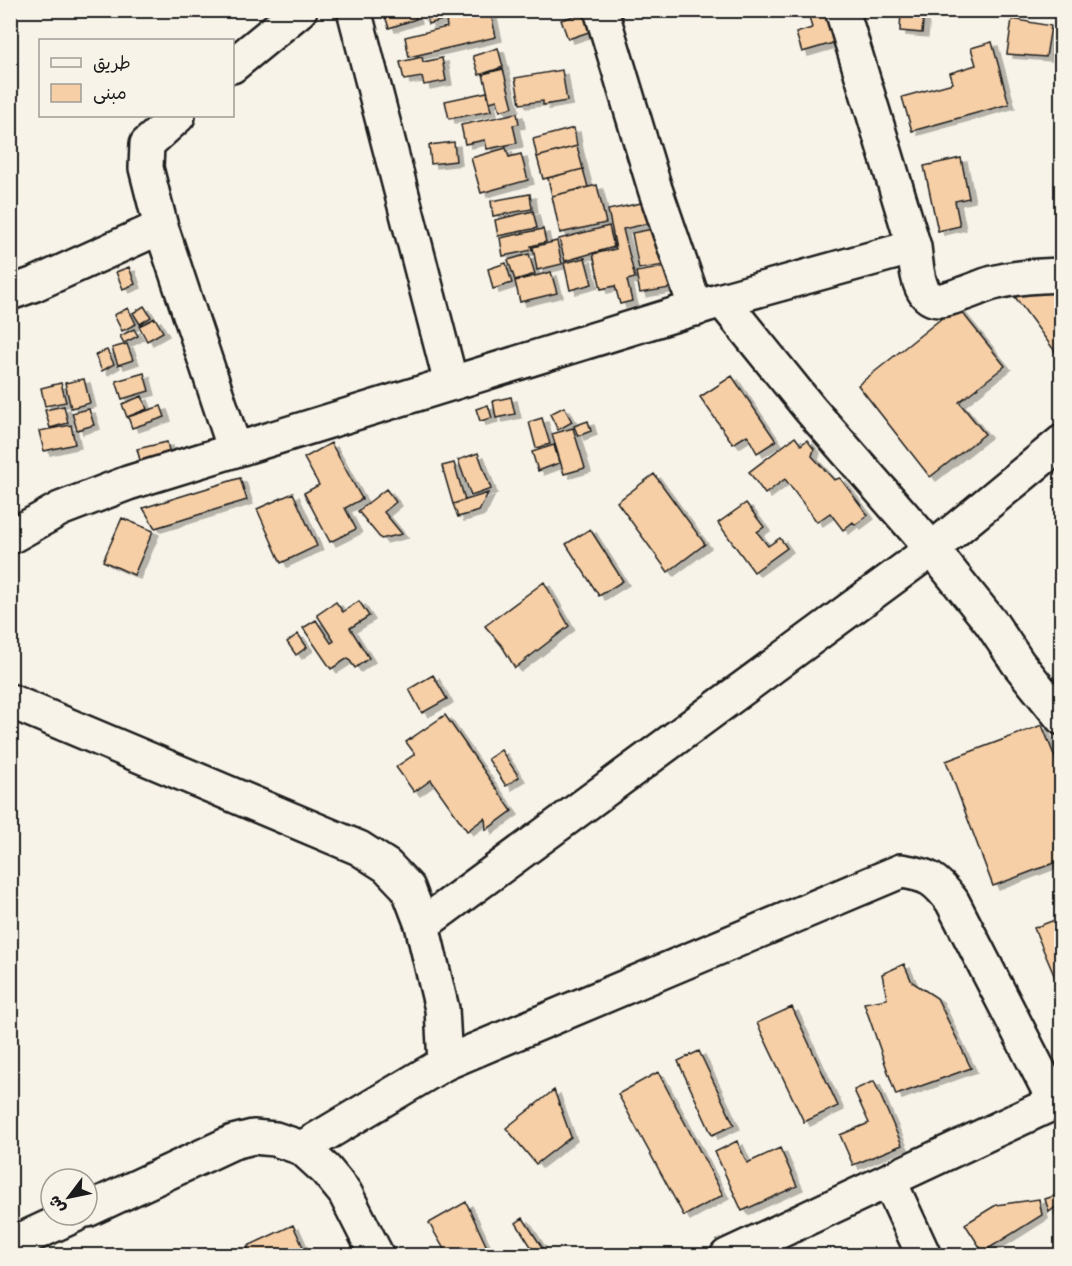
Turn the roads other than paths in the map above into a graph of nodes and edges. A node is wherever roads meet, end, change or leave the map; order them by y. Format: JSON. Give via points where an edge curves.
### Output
{"nodes":[{"id":1,"x":300,"y":10,"type":"edge"},
{"id":2,"x":354,"y":10,"type":"edge"},
{"id":3,"x":601,"y":10,"type":"edge"},
{"id":4,"x":842,"y":10,"type":"edge"},
{"id":5,"x":234,"y":64,"type":"edge"},
{"id":6,"x":177,"y":117,"type":"edge"},
{"id":7,"x":161,"y":227,"type":"junction"},
{"id":8,"x":914,"y":247,"type":"junction"},
{"id":9,"x":1062,"y":275,"type":"edge"},
{"id":10,"x":10,"y":293,"type":"edge"},
{"id":11,"x":709,"y":304,"type":"junction"},
{"id":12,"x":451,"y":383,"type":"junction"},
{"id":13,"x":1062,"y":442,"type":"edge"},
{"id":14,"x":235,"y":450,"type":"junction"},
{"id":15,"x":10,"y":537,"type":"edge"},
{"id":16,"x":932,"y":549,"type":"junction"},
{"id":17,"x":10,"y":701,"type":"edge"},
{"id":18,"x":1062,"y":718,"type":"edge"},
{"id":19,"x":422,"y":925,"type":"junction"},
{"id":20,"x":445,"y":1063,"type":"junction"},
{"id":21,"x":1058,"y":1100,"type":"edge"},
{"id":22,"x":302,"y":1148,"type":"junction"},
{"id":23,"x":889,"y":1180,"type":"junction"},
{"id":24,"x":99,"y":1204,"type":"edge"},
{"id":25,"x":49,"y":1227,"type":"edge"},
{"id":26,"x":10,"y":1245,"type":"edge"},
{"id":27,"x":377,"y":1256,"type":"edge"},
{"id":28,"x":727,"y":1256,"type":"edge"},
{"id":29,"x":924,"y":1256,"type":"edge"}],
"edges":[{"from":1,"to":5,"type":"street"},
{"from":2,"to":12,"type":"street"},
{"from":3,"to":11,"type":"street","via":[[655,189]]},
{"from":4,"to":8,"type":"street"},
{"from":6,"to":7,"type":"street","via":[[147,144],[146,168]]},
{"from":7,"to":10,"type":"street"},
{"from":7,"to":14,"type":"street"},
{"from":8,"to":9,"type":"street","via":[[919,280],[935,300],[994,283]]},
{"from":8,"to":11,"type":"street"},
{"from":11,"to":12,"type":"street"},
{"from":11,"to":16,"type":"street","via":[[810,409]]},
{"from":12,"to":14,"type":"street"},
{"from":13,"to":16,"type":"street"},
{"from":14,"to":15,"type":"street","via":[[60,509]]},
{"from":16,"to":18,"type":"street"},
{"from":16,"to":19,"type":"street"},
{"from":17,"to":19,"type":"street","via":[[359,848],[387,866],[408,888]]},
{"from":19,"to":20,"type":"street","via":[[442,1009]]},
{"from":20,"to":21,"type":"street","via":[[901,871],[920,873],[937,882],[952,901]]},
{"from":20,"to":22,"type":"street"},
{"from":21,"to":23,"type":"street"},
{"from":22,"to":24,"type":"street","via":[[253,1137],[233,1142]]},
{"from":22,"to":27,"type":"street","via":[[345,1193]]},
{"from":23,"to":28,"type":"street"},
{"from":23,"to":29,"type":"street"},
{"from":25,"to":26,"type":"street"}]}
